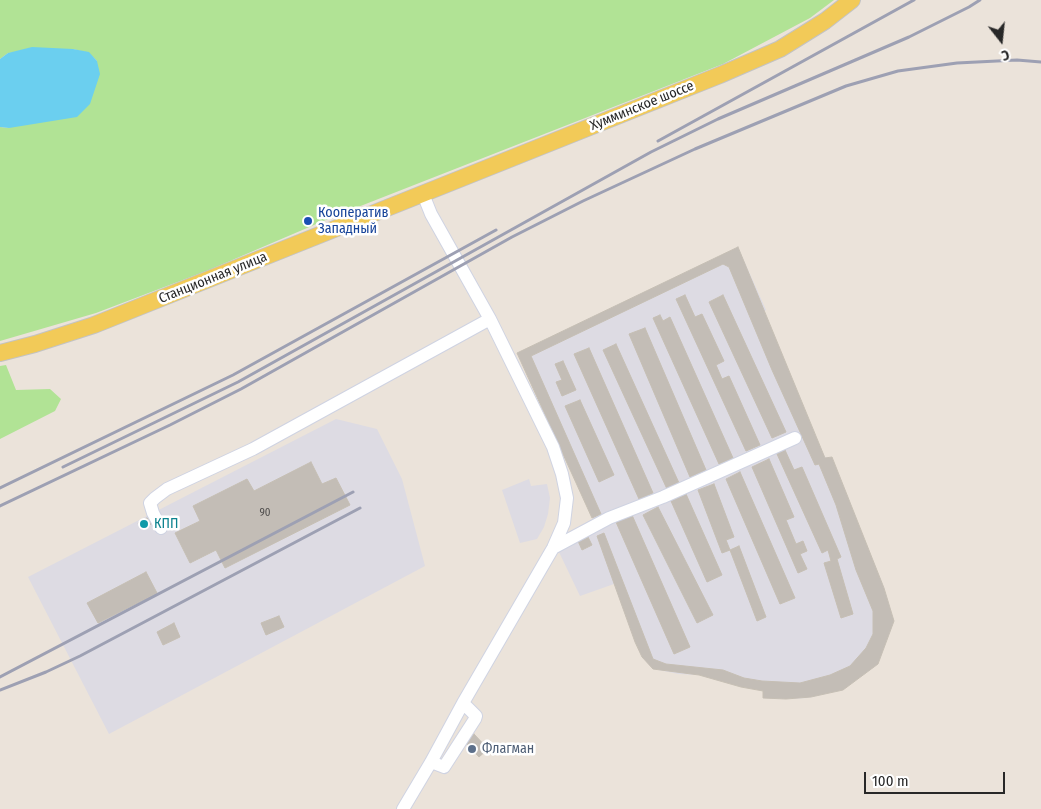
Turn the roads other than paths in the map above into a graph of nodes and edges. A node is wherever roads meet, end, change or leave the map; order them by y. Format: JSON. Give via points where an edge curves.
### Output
{"nodes":[{"id":1,"x":852,"y":0,"type":"edge"},
{"id":2,"x":423,"y":194,"type":"junction"},
{"id":3,"x":490,"y":319,"type":"junction"},
{"id":4,"x":0,"y":353,"type":"edge"},
{"id":5,"x":795,"y":438,"type":"dead end"},
{"id":6,"x":161,"y":528,"type":"dead end"},
{"id":7,"x":553,"y":548,"type":"junction"},
{"id":8,"x":463,"y":702,"type":"junction"},
{"id":9,"x":431,"y":762,"type":"junction"},
{"id":10,"x":402,"y":809,"type":"edge"}],
"edges":[{"from":1,"to":2,"type":"main road","name":"Хумминское шоссе","via":[[825,22],[780,49]]},
{"from":2,"to":3,"type":"street"},
{"from":2,"to":4,"type":"main road","name":"Станционная улица","via":[[94,325]]},
{"from":3,"to":6,"type":"street","via":[[253,449],[167,490],[150,503]]},
{"from":3,"to":7,"type":"street","via":[[553,446],[562,474],[567,498],[564,523]]},
{"from":5,"to":7,"type":"street","via":[[664,498],[609,518]]},
{"from":7,"to":8,"type":"street"},
{"from":8,"to":9,"type":"street"},
{"from":8,"to":9,"type":"street","via":[[476,716],[475,719],[444,767]]},
{"from":9,"to":10,"type":"street"}]}
